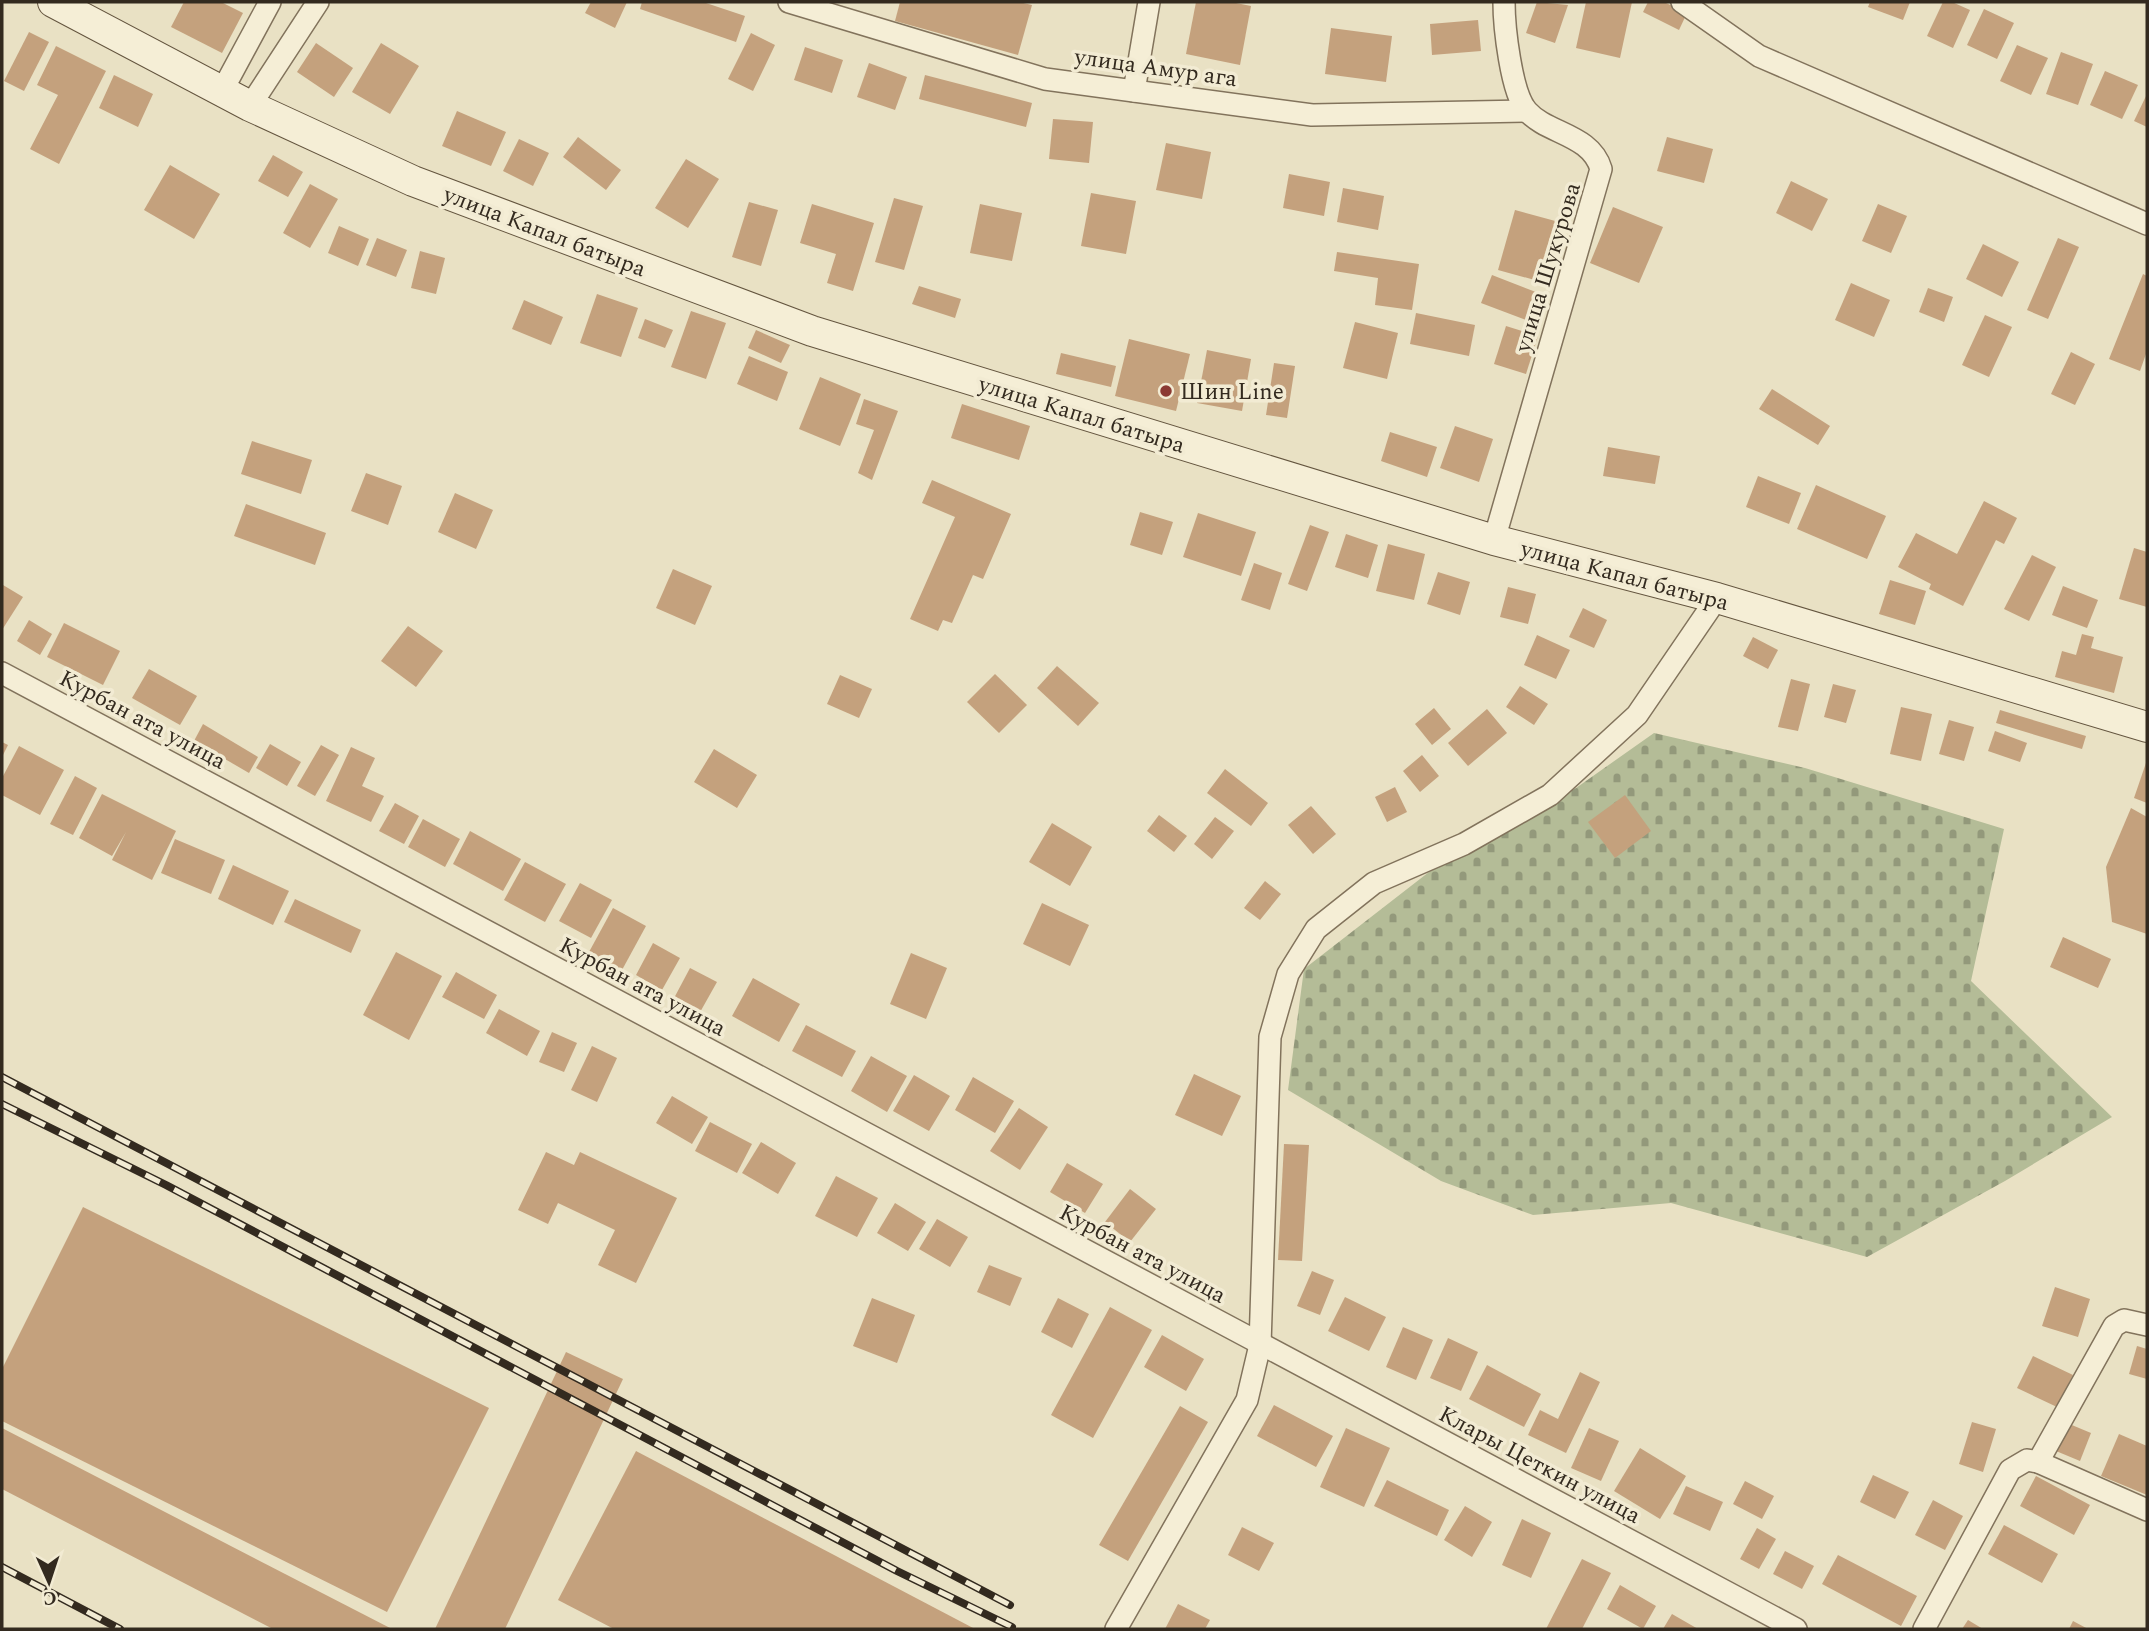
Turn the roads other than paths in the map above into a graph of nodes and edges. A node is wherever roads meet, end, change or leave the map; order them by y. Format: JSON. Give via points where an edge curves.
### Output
{"nodes":[{"id":1,"x":53,"y":2,"type":"edge"},
{"id":2,"x":270,"y":2,"type":"edge"},
{"id":3,"x":318,"y":2,"type":"edge"},
{"id":4,"x":789,"y":2,"type":"edge"},
{"id":5,"x":1149,"y":2,"type":"edge"},
{"id":6,"x":1504,"y":2,"type":"edge"},
{"id":7,"x":1682,"y":2,"type":"edge"},
{"id":8,"x":222,"y":91,"type":"junction"},
{"id":9,"x":1134,"y":91,"type":"junction"},
{"id":10,"x":250,"y":106,"type":"junction"},
{"id":11,"x":1526,"y":111,"type":"junction"},
{"id":12,"x":2147,"y":224,"type":"edge"},
{"id":13,"x":1494,"y":540,"type":"junction"},
{"id":14,"x":1717,"y":598,"type":"junction"},
{"id":15,"x":2,"y":673,"type":"edge"},
{"id":16,"x":2147,"y":727,"type":"edge"},
{"id":17,"x":2147,"y":1325,"type":"edge"},
{"id":18,"x":1260,"y":1345,"type":"junction"},
{"id":19,"x":2038,"y":1462,"type":"junction"},
{"id":20,"x":2147,"y":1510,"type":"edge"},
{"id":21,"x":1116,"y":1629,"type":"edge"},
{"id":22,"x":1796,"y":1629,"type":"edge"},
{"id":23,"x":1924,"y":1629,"type":"edge"}],
"edges":[{"from":1,"to":8,"type":"main road","name":"улица Капал батыра"},
{"from":2,"to":8,"type":"street"},
{"from":3,"to":10,"type":"street"},
{"from":4,"to":9,"type":"street","name":"улица Амур ага","via":[[1045,79]]},
{"from":5,"to":9,"type":"street"},
{"from":6,"to":11,"type":"street","via":[[1510,63]]},
{"from":7,"to":12,"type":"street","via":[[1759,56]]},
{"from":8,"to":10,"type":"main road","name":"улица Капал батыра"},
{"from":9,"to":11,"type":"street","name":"улица Амур ага","via":[[1311,115]]},
{"from":10,"to":13,"type":"main road","name":"улица Капал батыра","via":[[413,181],[813,331]]},
{"from":11,"to":13,"type":"street","name":"улица Шукурова","via":[[1594,152],[1601,180]]},
{"from":13,"to":14,"type":"main road","name":"улица Капал батыра"},
{"from":14,"to":16,"type":"main road","name":"улица Капал батыра"},
{"from":14,"to":18,"type":"street","via":[[1637,715],[1550,795],[1464,844],[1374,883],[1315,929],[1288,974],[1270,1037]]},
{"from":15,"to":18,"type":"street","name":"Курбан ата улица"},
{"from":17,"to":19,"type":"street","via":[[2124,1321],[2115,1326]]},
{"from":18,"to":21,"type":"street","via":[[1247,1400]]},
{"from":18,"to":22,"type":"street","name":"Клары Цеткин улица"},
{"from":19,"to":20,"type":"street"},
{"from":19,"to":23,"type":"street","via":[[2027,1460],[2010,1470]]}]}
